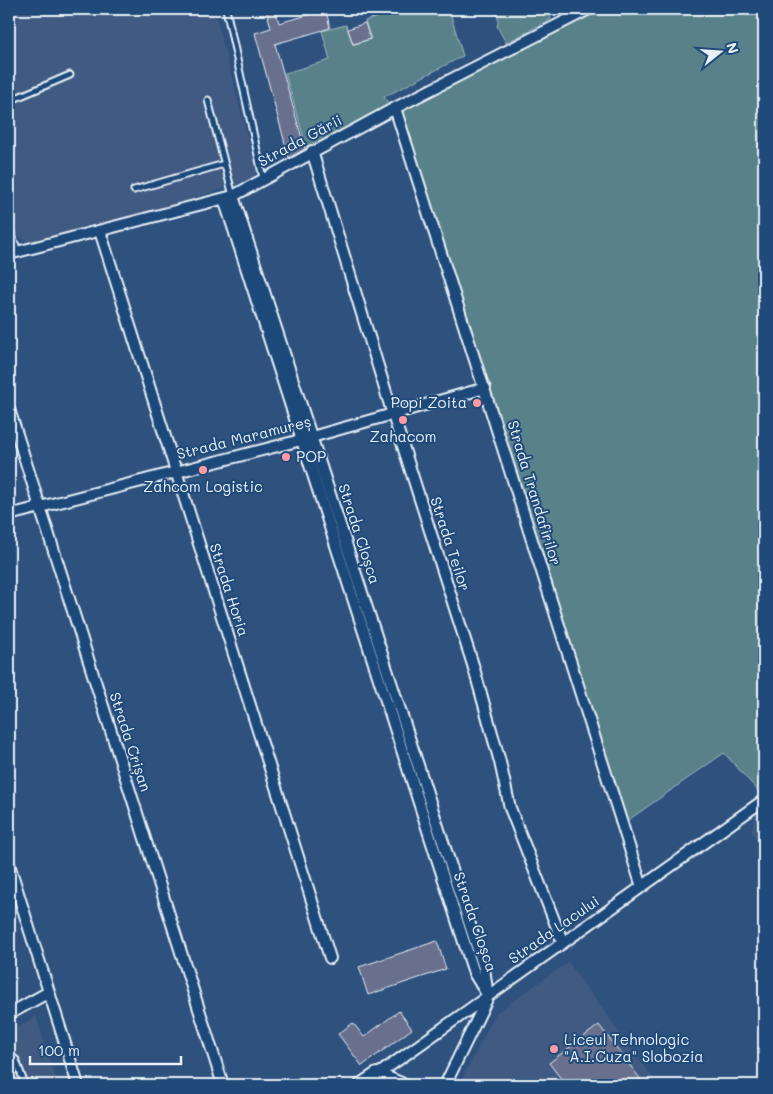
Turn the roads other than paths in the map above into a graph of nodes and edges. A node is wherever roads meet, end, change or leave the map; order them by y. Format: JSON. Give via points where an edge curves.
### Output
{"nodes":[{"id":1,"x":226,"y":9,"type":"edge"},
{"id":2,"x":589,"y":9,"type":"edge"},
{"id":3,"x":70,"y":76,"type":"dead end"},
{"id":4,"x":208,"y":100,"type":"dead end"},
{"id":5,"x":9,"y":101,"type":"edge"},
{"id":6,"x":395,"y":108,"type":"junction"},
{"id":7,"x":312,"y":151,"type":"junction"},
{"id":8,"x":224,"y":164,"type":"junction"},
{"id":9,"x":263,"y":178,"type":"junction"},
{"id":10,"x":134,"y":190,"type":"dead end"},
{"id":11,"x":228,"y":197,"type":"junction"},
{"id":12,"x":9,"y":228,"type":"edge"},
{"id":13,"x":100,"y":231,"type":"junction"},
{"id":14,"x":13,"y":252,"type":"edge"},
{"id":15,"x":485,"y":388,"type":"junction"},
{"id":16,"x":9,"y":409,"type":"edge"},
{"id":17,"x":393,"y":415,"type":"junction"},
{"id":18,"x":306,"y":438,"type":"junction"},
{"id":19,"x":176,"y":471,"type":"junction"},
{"id":20,"x":40,"y":506,"type":"junction"},
{"id":21,"x":9,"y":514,"type":"edge"},
{"id":22,"x":764,"y":800,"type":"edge"},
{"id":23,"x":9,"y":864,"type":"edge"},
{"id":24,"x":642,"y":887,"type":"junction"},
{"id":25,"x":563,"y":943,"type":"junction"},
{"id":26,"x":330,"y":958,"type":"dead end"},
{"id":27,"x":49,"y":992,"type":"junction"},
{"id":28,"x":488,"y":996,"type":"junction"},
{"id":29,"x":9,"y":1014,"type":"edge"},
{"id":30,"x":9,"y":1054,"type":"edge"},
{"id":31,"x":377,"y":1075,"type":"junction"},
{"id":32,"x":25,"y":1085,"type":"edge"},
{"id":33,"x":78,"y":1085,"type":"edge"},
{"id":34,"x":223,"y":1085,"type":"edge"},
{"id":35,"x":362,"y":1085,"type":"edge"},
{"id":36,"x":401,"y":1085,"type":"edge"},
{"id":37,"x":445,"y":1085,"type":"edge"}],
"edges":[{"from":1,"to":9,"type":"lane"},
{"from":2,"to":6,"type":"street","name":"Strada Gării"},
{"from":3,"to":5,"type":"lane"},
{"from":4,"to":8,"type":"lane"},
{"from":6,"to":7,"type":"street","name":"Strada Gării"},
{"from":6,"to":15,"type":"street","name":"Strada Trandafirilor"},
{"from":7,"to":9,"type":"street","name":"Strada Gării"},
{"from":7,"to":17,"type":"street","name":"Strada Teilor"},
{"from":8,"to":10,"type":"lane"},
{"from":8,"to":11,"type":"lane"},
{"from":9,"to":11,"type":"street","name":"Strada Gării"},
{"from":11,"to":13,"type":"street","name":"Strada Gării"},
{"from":11,"to":18,"type":"street","name":"Strada Cloșca"},
{"from":12,"to":14,"type":"lane"},
{"from":13,"to":14,"type":"street","name":"Strada Gării"},
{"from":13,"to":19,"type":"street","name":"Strada Horia"},
{"from":15,"to":17,"type":"street","name":"Strada Maramureș"},
{"from":15,"to":24,"type":"street","name":"Strada Trandafirilor"},
{"from":16,"to":20,"type":"street","name":"Strada Crișan"},
{"from":17,"to":18,"type":"street","name":"Strada Maramureș"},
{"from":17,"to":25,"type":"street","name":"Strada Teilor","via":[[473,665],[518,833]]},
{"from":18,"to":19,"type":"street","name":"Strada Maramureș"},
{"from":18,"to":28,"type":"street","name":"Strada Cloșca","via":[[481,959]]},
{"from":19,"to":20,"type":"street","name":"Strada Maramureș"},
{"from":19,"to":26,"type":"street","name":"Strada Horia"},
{"from":20,"to":21,"type":"street","name":"Strada Maramureș"},
{"from":20,"to":34,"type":"street","name":"Strada Crișan"},
{"from":22,"to":24,"type":"street","name":"Strada Lacului"},
{"from":23,"to":27,"type":"street"},
{"from":24,"to":25,"type":"street","name":"Strada Lacului"},
{"from":25,"to":28,"type":"street","name":"Strada Lacului"},
{"from":27,"to":29,"type":"street"},
{"from":27,"to":33,"type":"street"},
{"from":28,"to":31,"type":"street","name":"Strada Lacului"},
{"from":28,"to":37,"type":"street"},
{"from":30,"to":32,"type":"lane","via":[[16,1060]]},
{"from":31,"to":35,"type":"street","name":"Strada Lacului"},
{"from":31,"to":36,"type":"street"}]}
